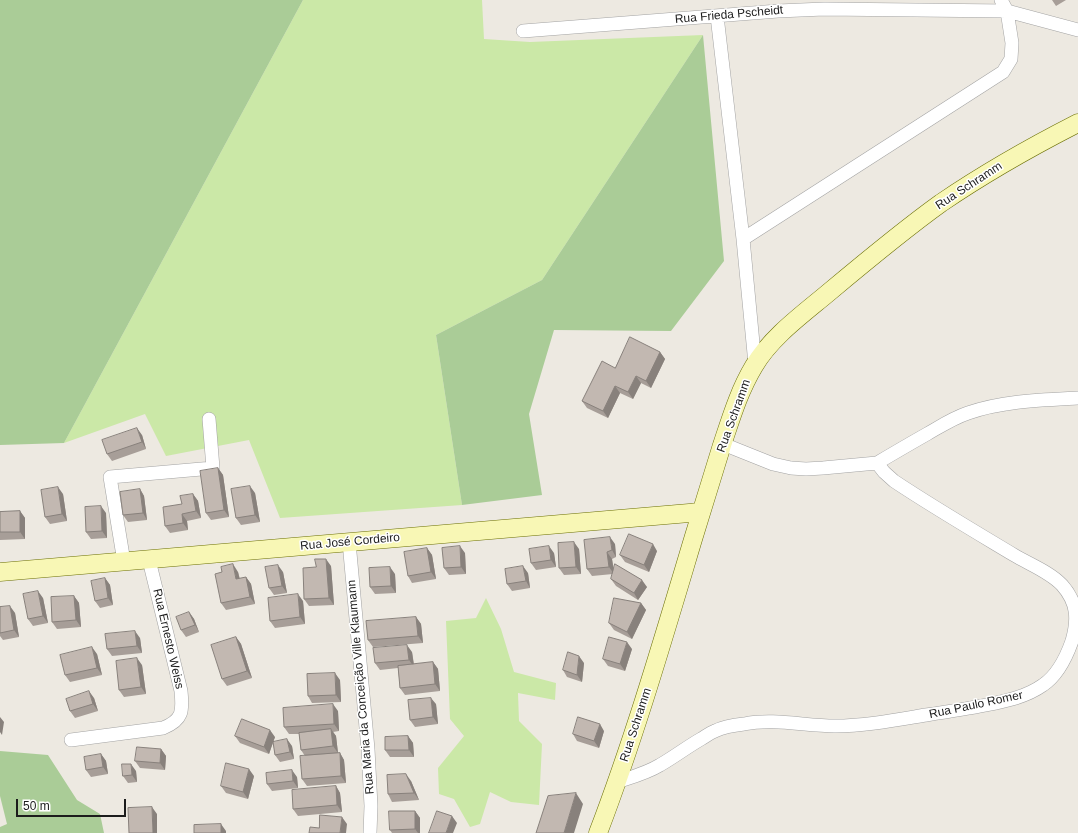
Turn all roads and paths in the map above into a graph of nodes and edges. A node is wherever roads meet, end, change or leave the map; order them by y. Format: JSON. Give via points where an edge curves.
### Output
{"nodes":[{"id":1,"x":1004,"y":6,"type":"edge"},
{"id":2,"x":717,"y":16,"type":"junction"},
{"id":3,"x":1078,"y":30,"type":"edge"},
{"id":4,"x":523,"y":31,"type":"dead end"},
{"id":5,"x":1078,"y":123,"type":"edge"},
{"id":6,"x":743,"y":239,"type":"junction"},
{"id":7,"x":755,"y":364,"type":"junction"},
{"id":8,"x":1078,"y":398,"type":"edge"},
{"id":9,"x":209,"y":419,"type":"dead end"},
{"id":10,"x":723,"y":444,"type":"junction"},
{"id":11,"x":877,"y":462,"type":"junction"},
{"id":12,"x":701,"y":512,"type":"junction"},
{"id":13,"x":348,"y":542,"type":"junction"},
{"id":14,"x":149,"y":560,"type":"junction"},
{"id":15,"x":124,"y":562,"type":"junction"},
{"id":16,"x":0,"y":572,"type":"edge"},
{"id":17,"x":1077,"y":614,"type":"edge"},
{"id":18,"x":71,"y":740,"type":"dead end"},
{"id":19,"x":617,"y":782,"type":"junction"},
{"id":20,"x":370,"y":833,"type":"edge"},
{"id":21,"x":598,"y":833,"type":"edge"}],
"edges":[{"from":1,"to":2,"type":"street","name":"Rua Frieda Pscheidt","via":[[824,9]]},
{"from":1,"to":3,"type":"street","name":"Rua Frieda Pscheidt"},
{"from":1,"to":6,"type":"street","via":[[1012,43],[1011,59],[1003,72]]},
{"from":2,"to":4,"type":"street","name":"Rua Frieda Pscheidt"},
{"from":2,"to":6,"type":"street"},
{"from":5,"to":7,"type":"street","name":"Rua Schramm","via":[[966,186],[918,220],[800,316],[782,332]]},
{"from":6,"to":7,"type":"street"},
{"from":7,"to":10,"type":"street","name":"Rua Schramm","via":[[736,403]]},
{"from":8,"to":11,"type":"street","via":[[1026,401],[969,412],[950,420]]},
{"from":9,"to":15,"type":"street","via":[[212,468],[110,477]]},
{"from":10,"to":11,"type":"street","via":[[773,464],[791,468]]},
{"from":10,"to":12,"type":"street","name":"Rua Schramm"},
{"from":11,"to":17,"type":"street","name":"Rua Paulo Romer","via":[[884,472],[907,490],[1051,576],[1068,592],[1074,601]]},
{"from":12,"to":13,"type":"street","name":"Rua José Cordeiro"},
{"from":12,"to":19,"type":"street","name":"Rua Schramm"},
{"from":13,"to":14,"type":"street","name":"Rua José Cordeiro"},
{"from":13,"to":20,"type":"street","name":"Rua Maria da Conceição Ville Klaumann","via":[[368,749]]},
{"from":14,"to":15,"type":"street","name":"Rua José Cordeiro"},
{"from":14,"to":18,"type":"street","name":"Rua Ernesto Weiss","via":[[180,691],[182,710],[179,718],[172,725],[162,728]]},
{"from":15,"to":16,"type":"street","name":"Rua José Cordeiro"},
{"from":17,"to":19,"type":"street","name":"Rua Paulo Romer","via":[[1074,636],[1062,664],[1044,685],[1012,700],[864,724],[836,726],[763,722],[732,726],[715,731],[659,766]]},
{"from":19,"to":21,"type":"street","name":"Rua Schramm"}]}
